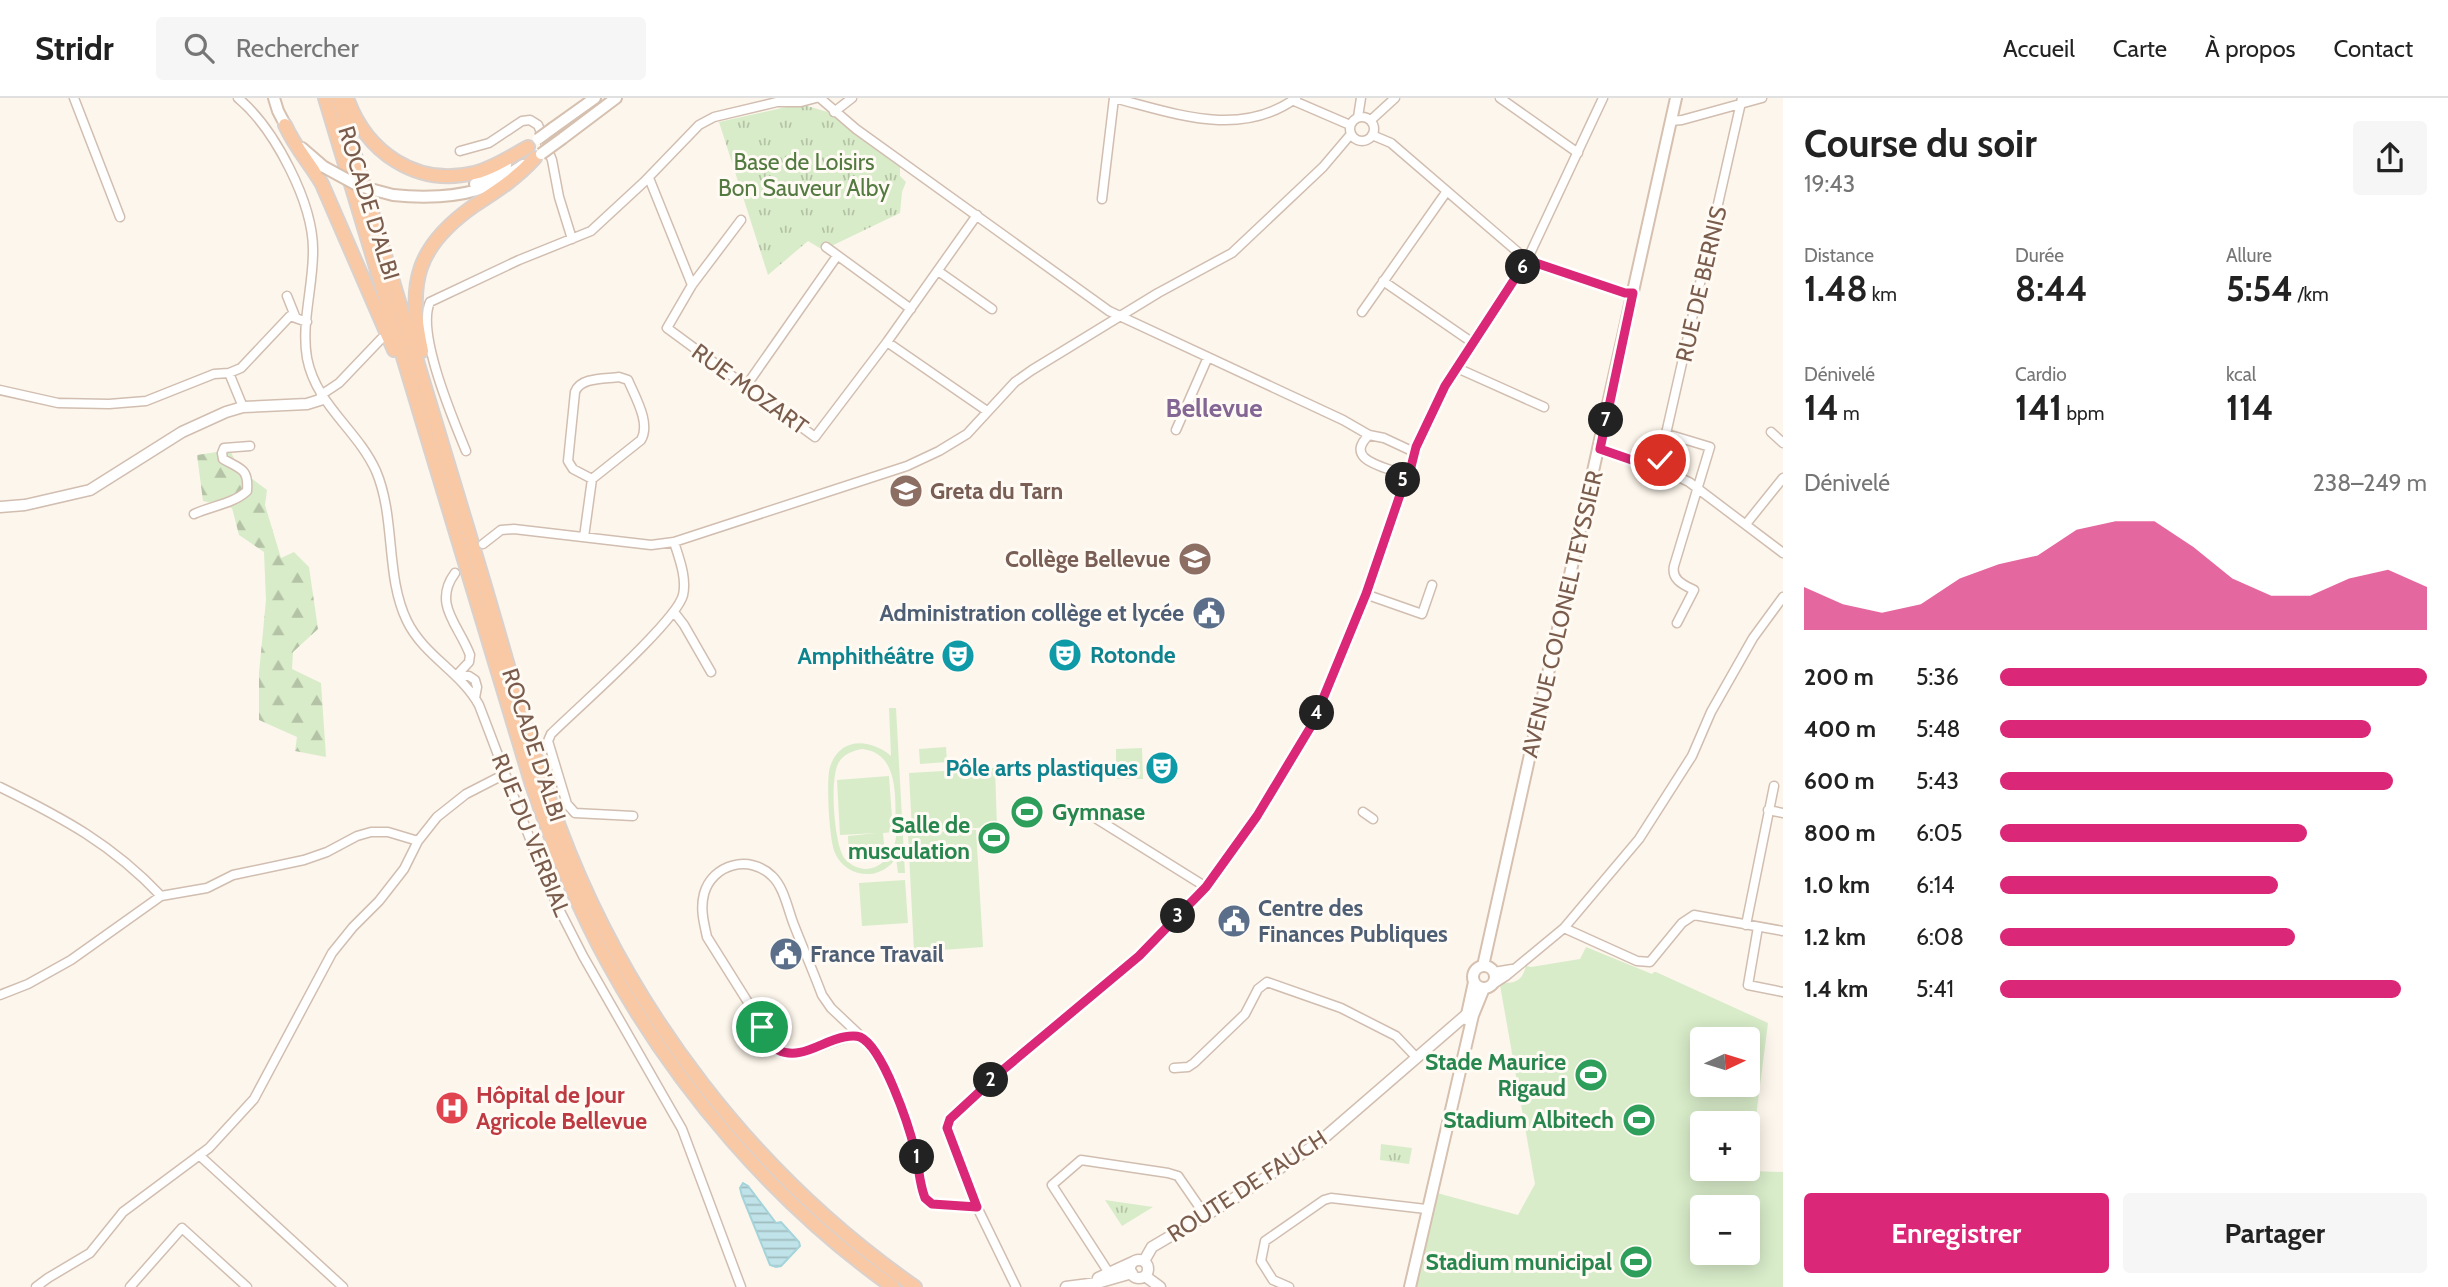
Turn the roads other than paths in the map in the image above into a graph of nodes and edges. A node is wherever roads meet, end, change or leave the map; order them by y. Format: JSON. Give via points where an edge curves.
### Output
{"nodes":[{"id":1,"x":74,"y":98,"type":"edge"},
{"id":2,"x":238,"y":98,"type":"edge"},
{"id":3,"x":274,"y":98,"type":"edge"},
{"id":4,"x":325,"y":98,"type":"edge"},
{"id":5,"x":338,"y":98,"type":"edge"},
{"id":6,"x":347,"y":98,"type":"edge"},
{"id":7,"x":595,"y":98,"type":"edge"},
{"id":8,"x":616,"y":98,"type":"edge"},
{"id":9,"x":789,"y":98,"type":"edge"},
{"id":10,"x":818,"y":98,"type":"edge"},
{"id":11,"x":852,"y":98,"type":"edge"},
{"id":12,"x":1114,"y":98,"type":"edge"},
{"id":13,"x":1361,"y":98,"type":"edge"},
{"id":14,"x":1395,"y":98,"type":"edge"},
{"id":15,"x":1500,"y":98,"type":"edge"},
{"id":16,"x":1603,"y":98,"type":"edge"},
{"id":17,"x":1676,"y":98,"type":"edge"},
{"id":18,"x":1762,"y":98,"type":"edge"},
{"id":19,"x":1294,"y":99,"type":"edge"},
{"id":20,"x":1741,"y":101,"type":"edge"},
{"id":21,"x":778,"y":102,"type":"junction"},
{"id":22,"x":834,"y":112,"type":"junction"},
{"id":23,"x":1358,"y":117,"type":"junction"},
{"id":24,"x":1371,"y":120,"type":"junction"},
{"id":25,"x":1671,"y":121,"type":"junction"},
{"id":26,"x":285,"y":125,"type":"junction"},
{"id":27,"x":1351,"y":130,"type":"junction"},
{"id":28,"x":1372,"y":135,"type":"junction"},
{"id":29,"x":536,"y":149,"type":"junction"},
{"id":30,"x":460,"y":151,"type":"dead end"},
{"id":31,"x":1578,"y":153,"type":"junction"},
{"id":32,"x":649,"y":178,"type":"junction"},
{"id":33,"x":1447,"y":191,"type":"junction"},
{"id":34,"x":1102,"y":199,"type":"dead end"},
{"id":35,"x":977,"y":215,"type":"junction"},
{"id":36,"x":120,"y":217,"type":"dead end"},
{"id":37,"x":741,"y":220,"type":"dead end"},
{"id":38,"x":572,"y":239,"type":"junction"},
{"id":39,"x":826,"y":247,"type":"dead end"},
{"id":40,"x":837,"y":256,"type":"junction"},
{"id":41,"x":1527,"y":260,"type":"junction"},
{"id":42,"x":938,"y":271,"type":"junction"},
{"id":43,"x":1383,"y":282,"type":"junction"},
{"id":44,"x":692,"y":285,"type":"junction"},
{"id":45,"x":1633,"y":293,"type":"junction"},
{"id":46,"x":287,"y":296,"type":"dead end"},
{"id":47,"x":911,"y":309,"type":"junction"},
{"id":48,"x":992,"y":309,"type":"dead end"},
{"id":49,"x":1362,"y":312,"type":"dead end"},
{"id":50,"x":295,"y":316,"type":"junction"},
{"id":51,"x":1120,"y":317,"type":"junction"},
{"id":52,"x":307,"y":322,"type":"junction"},
{"id":53,"x":381,"y":339,"type":"dead end"},
{"id":54,"x":887,"y":342,"type":"junction"},
{"id":55,"x":1473,"y":343,"type":"junction"},
{"id":56,"x":1208,"y":357,"type":"junction"},
{"id":57,"x":1457,"y":368,"type":"junction"},
{"id":58,"x":229,"y":373,"type":"junction"},
{"id":59,"x":410,"y":377,"type":"junction"},
{"id":60,"x":425,"y":386,"type":"junction"},
{"id":61,"x":746,"y":386,"type":"junction"},
{"id":62,"x":0,"y":390,"type":"edge"},
{"id":63,"x":322,"y":397,"type":"junction"},
{"id":64,"x":243,"y":407,"type":"junction"},
{"id":65,"x":1544,"y":407,"type":"dead end"},
{"id":66,"x":987,"y":411,"type":"junction"},
{"id":67,"x":1176,"y":430,"type":"dead end"},
{"id":68,"x":1770,"y":432,"type":"dead end"},
{"id":69,"x":1667,"y":434,"type":"junction"},
{"id":70,"x":1368,"y":435,"type":"junction"},
{"id":71,"x":1783,"y":443,"type":"edge"},
{"id":72,"x":250,"y":446,"type":"dead end"},
{"id":73,"x":1600,"y":449,"type":"junction"},
{"id":74,"x":466,"y":451,"type":"dead end"},
{"id":75,"x":1414,"y":452,"type":"junction"},
{"id":76,"x":1658,"y":469,"type":"junction"},
{"id":77,"x":1403,"y":473,"type":"junction"},
{"id":78,"x":1783,"y":478,"type":"edge"},
{"id":79,"x":592,"y":479,"type":"junction"},
{"id":80,"x":1699,"y":488,"type":"junction"},
{"id":81,"x":0,"y":507,"type":"edge"},
{"id":82,"x":194,"y":514,"type":"dead end"},
{"id":83,"x":1746,"y":524,"type":"junction"},
{"id":84,"x":584,"y":537,"type":"junction"},
{"id":85,"x":674,"y":542,"type":"junction"},
{"id":86,"x":483,"y":544,"type":"dead end"},
{"id":87,"x":1783,"y":554,"type":"edge"},
{"id":88,"x":455,"y":573,"type":"dead end"},
{"id":89,"x":1432,"y":584,"type":"dead end"},
{"id":90,"x":1366,"y":594,"type":"junction"},
{"id":91,"x":1783,"y":597,"type":"edge"},
{"id":92,"x":674,"y":612,"type":"junction"},
{"id":93,"x":1677,"y":623,"type":"dead end"},
{"id":94,"x":711,"y":672,"type":"dead end"},
{"id":95,"x":456,"y":676,"type":"junction"},
{"id":96,"x":505,"y":774,"type":"junction"},
{"id":97,"x":1774,"y":786,"type":"dead end"},
{"id":98,"x":0,"y":787,"type":"edge"},
{"id":99,"x":1769,"y":810,"type":"junction"},
{"id":100,"x":1363,"y":812,"type":"dead end"},
{"id":101,"x":1783,"y":813,"type":"edge"},
{"id":102,"x":633,"y":816,"type":"dead end"},
{"id":103,"x":1097,"y":819,"type":"dead end"},
{"id":104,"x":1373,"y":819,"type":"dead end"},
{"id":105,"x":418,"y":841,"type":"junction"},
{"id":106,"x":1206,"y":887,"type":"junction"},
{"id":107,"x":162,"y":896,"type":"junction"},
{"id":108,"x":1746,"y":925,"type":"junction"},
{"id":109,"x":1758,"y":927,"type":"junction"},
{"id":110,"x":1564,"y":928,"type":"junction"},
{"id":111,"x":1783,"y":932,"type":"edge"},
{"id":112,"x":1515,"y":968,"type":"junction"},
{"id":113,"x":1489,"y":969,"type":"junction"},
{"id":114,"x":1483,"y":985,"type":"junction"},
{"id":115,"x":1783,"y":992,"type":"edge"},
{"id":116,"x":0,"y":995,"type":"edge"},
{"id":117,"x":1466,"y":1015,"type":"junction"},
{"id":118,"x":858,"y":1036,"type":"junction"},
{"id":119,"x":1468,"y":1036,"type":"junction"},
{"id":120,"x":1416,"y":1058,"type":"junction"},
{"id":121,"x":1174,"y":1068,"type":"dead end"},
{"id":122,"x":199,"y":1155,"type":"junction"},
{"id":123,"x":977,"y":1207,"type":"junction"},
{"id":124,"x":1426,"y":1209,"type":"junction"},
{"id":125,"x":1205,"y":1215,"type":"junction"},
{"id":126,"x":1136,"y":1266,"type":"junction"},
{"id":127,"x":1109,"y":1273,"type":"junction"},
{"id":128,"x":131,"y":1286,"type":"edge"},
{"id":129,"x":1072,"y":1286,"type":"edge"},
{"id":130,"x":36,"y":1287,"type":"edge"},
{"id":131,"x":247,"y":1287,"type":"edge"},
{"id":132,"x":343,"y":1287,"type":"edge"},
{"id":133,"x":741,"y":1287,"type":"edge"},
{"id":134,"x":893,"y":1287,"type":"edge"},
{"id":135,"x":915,"y":1287,"type":"edge"},
{"id":136,"x":1016,"y":1287,"type":"edge"},
{"id":137,"x":1160,"y":1287,"type":"edge"},
{"id":138,"x":1289,"y":1287,"type":"edge"},
{"id":139,"x":1410,"y":1287,"type":"edge"}],
"edges":[{"from":1,"to":36,"type":"street"},
{"from":2,"to":52,"type":"street","name":"RUE DU VERBIAL","via":[[266,131],[307,209],[313,251]]},
{"from":3,"to":26,"type":"main road"},
{"from":4,"to":59,"type":"highway","name":"ROCADE D'ALBI"},
{"from":5,"to":60,"type":"highway","name":"ROCADE D'ALBI"},
{"from":6,"to":29,"type":"highway","via":[[375,146],[390,159],[423,173],[474,173]]},
{"from":7,"to":29,"type":"main road","bridge":true,"via":[[553,128]]},
{"from":8,"to":29,"type":"main road","bridge":true,"via":[[563,138]]},
{"from":9,"to":21,"type":"street"},
{"from":10,"to":21,"type":"street"},
{"from":10,"to":22,"type":"street"},
{"from":11,"to":22,"type":"street"},
{"from":12,"to":19,"type":"street","via":[[1206,120],[1258,117]]},
{"from":12,"to":34,"type":"street"},
{"from":13,"to":23,"type":"street"},
{"from":14,"to":24,"type":"street"},
{"from":15,"to":31,"type":"street"},
{"from":16,"to":31,"type":"street"},
{"from":17,"to":25,"type":"main road","name":"AVENUE COLONEL TEYSSIER"},
{"from":18,"to":20,"type":"street"},
{"from":19,"to":27,"type":"street"},
{"from":20,"to":25,"type":"street"},
{"from":20,"to":69,"type":"street","name":"RUE DE BERNIS"},
{"from":21,"to":32,"type":"street","via":[[699,125]]},
{"from":22,"to":35,"type":"street"},
{"from":23,"to":24,"type":"street"},
{"from":23,"to":27,"type":"street"},
{"from":24,"to":28,"type":"street"},
{"from":25,"to":45,"type":"main road","name":"AVENUE COLONEL TEYSSIER"},
{"from":26,"to":29,"type":"main road","bridge":true,"via":[[324,167],[359,186],[393,195],[457,193]]},
{"from":26,"to":59,"type":"highway","via":[[295,148],[322,184],[401,370]]},
{"from":27,"to":28,"type":"street","via":[[1361,141]]},
{"from":27,"to":51,"type":"street","via":[[1323,167],[1232,253]]},
{"from":28,"to":33,"type":"street","via":[[1391,143]]},
{"from":29,"to":60,"type":"highway","via":[[521,174],[440,234],[418,273],[415,316]]},
{"from":30,"to":38,"type":"street","via":[[489,144],[522,121],[538,125]]},
{"from":31,"to":41,"type":"street"},
{"from":32,"to":38,"type":"street","via":[[595,228]]},
{"from":32,"to":44,"type":"street"},
{"from":33,"to":41,"type":"street"},
{"from":33,"to":43,"type":"street"},
{"from":35,"to":42,"type":"street"},
{"from":35,"to":51,"type":"street"},
{"from":37,"to":44,"type":"street","name":"RUE MOZART"},
{"from":38,"to":74,"type":"street","via":[[430,302],[426,328]]},
{"from":39,"to":40,"type":"street"},
{"from":40,"to":47,"type":"street"},
{"from":40,"to":61,"type":"street"},
{"from":41,"to":45,"type":"street"},
{"from":41,"to":55,"type":"street"},
{"from":42,"to":47,"type":"street"},
{"from":42,"to":48,"type":"street"},
{"from":43,"to":49,"type":"street"},
{"from":43,"to":55,"type":"street"},
{"from":44,"to":61,"type":"street","name":"RUE MOZART","via":[[667,328]]},
{"from":45,"to":73,"type":"main road","name":"AVENUE COLONEL TEYSSIER"},
{"from":46,"to":50,"type":"street"},
{"from":47,"to":54,"type":"street"},
{"from":50,"to":52,"type":"street"},
{"from":50,"to":58,"type":"street","via":[[241,368]]},
{"from":51,"to":56,"type":"street"},
{"from":51,"to":66,"type":"street","via":[[1032,370]]},
{"from":52,"to":63,"type":"street","name":"RUE DU VERBIAL","via":[[307,356]]},
{"from":53,"to":63,"type":"street"},
{"from":54,"to":61,"type":"street","name":"RUE MOZART","via":[[815,437]]},
{"from":54,"to":66,"type":"street"},
{"from":55,"to":57,"type":"street"},
{"from":56,"to":67,"type":"street"},
{"from":56,"to":70,"type":"street"},
{"from":57,"to":65,"type":"street"},
{"from":57,"to":75,"type":"street"},
{"from":58,"to":62,"type":"street","via":[[214,374],[146,401],[109,404],[58,403]]},
{"from":58,"to":64,"type":"street"},
{"from":59,"to":134,"type":"highway","name":"ROCADE D'ALBI","via":[[532,785],[566,876],[607,962],[670,1062],[716,1121],[804,1213]]},
{"from":60,"to":135,"type":"highway","name":"ROCADE D'ALBI","via":[[543,781],[559,828],[612,944],[666,1034],[733,1122],[831,1222]]},
{"from":63,"to":64,"type":"street","via":[[307,404]]},
{"from":63,"to":95,"type":"street","name":"RUE DU VERBIAL","via":[[375,470],[407,622]]},
{"from":64,"to":81,"type":"street","via":[[182,432],[90,490]]},
{"from":66,"to":85,"type":"street","via":[[967,434],[907,466]]},
{"from":68,"to":71,"type":"street"},
{"from":69,"to":76,"type":"street","name":"RUE DE BERNIS"},
{"from":69,"to":80,"type":"street","via":[[1710,447]]},
{"from":70,"to":75,"type":"street"},
{"from":70,"to":77,"type":"street","via":[[1360,444],[1363,458]]},
{"from":72,"to":82,"type":"street","via":[[224,448],[222,453],[223,459],[242,469],[248,479],[247,491],[239,499]]},
{"from":73,"to":76,"type":"street"},
{"from":73,"to":113,"type":"main road","name":"AVENUE COLONEL TEYSSIER","via":[[1553,649]]},
{"from":75,"to":77,"type":"street","via":[[1411,467]]},
{"from":76,"to":80,"type":"street"},
{"from":77,"to":90,"type":"street","via":[[1402,489]]},
{"from":78,"to":83,"type":"street"},
{"from":79,"to":79,"type":"street","via":[[645,432],[628,380],[622,377],[577,386],[568,461]]},
{"from":79,"to":84,"type":"street"},
{"from":80,"to":83,"type":"street"},
{"from":80,"to":93,"type":"street","via":[[1673,572],[1680,583],[1694,590]]},
{"from":83,"to":87,"type":"street"},
{"from":84,"to":85,"type":"street","via":[[651,545]]},
{"from":84,"to":86,"type":"street","via":[[508,529]]},
{"from":85,"to":92,"type":"street","via":[[684,591]]},
{"from":88,"to":95,"type":"street","via":[[445,590],[446,604],[470,655]]},
{"from":89,"to":90,"type":"street","via":[[1422,614]]},
{"from":90,"to":106,"type":"street","via":[[1313,723],[1262,810]]},
{"from":91,"to":110,"type":"street","via":[[1753,638],[1667,799]]},
{"from":92,"to":94,"type":"street"},
{"from":92,"to":102,"type":"street","via":[[548,741],[567,804],[575,813]]},
{"from":95,"to":96,"type":"street","name":"RUE DU VERBIAL","via":[[487,721]]},
{"from":96,"to":105,"type":"street","via":[[466,794],[437,817]]},
{"from":96,"to":133,"type":"street","name":"RUE DU VERBIAL","via":[[559,909],[681,1129]]},
{"from":97,"to":99,"type":"street"},
{"from":98,"to":107,"type":"street","via":[[94,837]]},
{"from":99,"to":101,"type":"street"},
{"from":99,"to":108,"type":"street"},
{"from":100,"to":104,"type":"street"},
{"from":103,"to":106,"type":"street"},
{"from":105,"to":107,"type":"street","via":[[371,832],[304,860]]},
{"from":105,"to":122,"type":"street","via":[[396,880],[332,953],[254,1099]]},
{"from":106,"to":123,"type":"street","via":[[1139,956],[950,1119],[947,1128]]},
{"from":107,"to":116,"type":"street","via":[[71,960]]},
{"from":108,"to":109,"type":"street"},
{"from":108,"to":110,"type":"street","via":[[1694,915],[1650,962],[1637,961]]},
{"from":109,"to":111,"type":"street"},
{"from":109,"to":115,"type":"street","via":[[1748,985]]},
{"from":110,"to":112,"type":"street"},
{"from":112,"to":113,"type":"street"},
{"from":112,"to":114,"type":"street"},
{"from":113,"to":114,"type":"main road","via":[[1495,979]]},
{"from":113,"to":114,"type":"main road","via":[[1475,972]]},
{"from":114,"to":117,"type":"main road"},
{"from":114,"to":119,"type":"main road"},
{"from":117,"to":119,"type":"main road"},
{"from":117,"to":120,"type":"street","name":"ROUTE DE FAUCH"},
{"from":118,"to":118,"type":"street","via":[[822,995],[774,877],[753,865],[736,864],[712,877],[704,894],[707,937],[778,1050],[804,1052],[838,1038]]},
{"from":118,"to":123,"type":"street","via":[[888,1074],[913,1142],[925,1198],[932,1204]]},
{"from":119,"to":124,"type":"main road"},
{"from":120,"to":121,"type":"street","via":[[1396,1036],[1341,1008],[1268,982],[1258,989],[1245,1013],[1194,1063]]},
{"from":120,"to":125,"type":"street","name":"ROUTE DE FAUCH","via":[[1318,1143]]},
{"from":122,"to":130,"type":"street","via":[[123,1212],[90,1253]]},
{"from":122,"to":132,"type":"street"},
{"from":123,"to":136,"type":"street"},
{"from":124,"to":138,"type":"street","via":[[1324,1200],[1265,1241],[1261,1261],[1273,1280]]},
{"from":124,"to":139,"type":"main road"},
{"from":125,"to":126,"type":"street","name":"ROUTE DE FAUCH","via":[[1152,1247]]},
{"from":125,"to":127,"type":"street","via":[[1178,1176],[1081,1160],[1052,1185]]},
{"from":126,"to":127,"type":"street","name":"ROUTE DE FAUCH"},
{"from":126,"to":129,"type":"street","name":"ROUTE DE FAUCH","via":[[1097,1283]]},
{"from":126,"to":137,"type":"street","via":[[1148,1268],[1145,1276]]},
{"from":127,"to":129,"type":"street","name":"ROUTE DE FAUCH"},
{"from":128,"to":131,"type":"street","via":[[182,1228]]}]}
